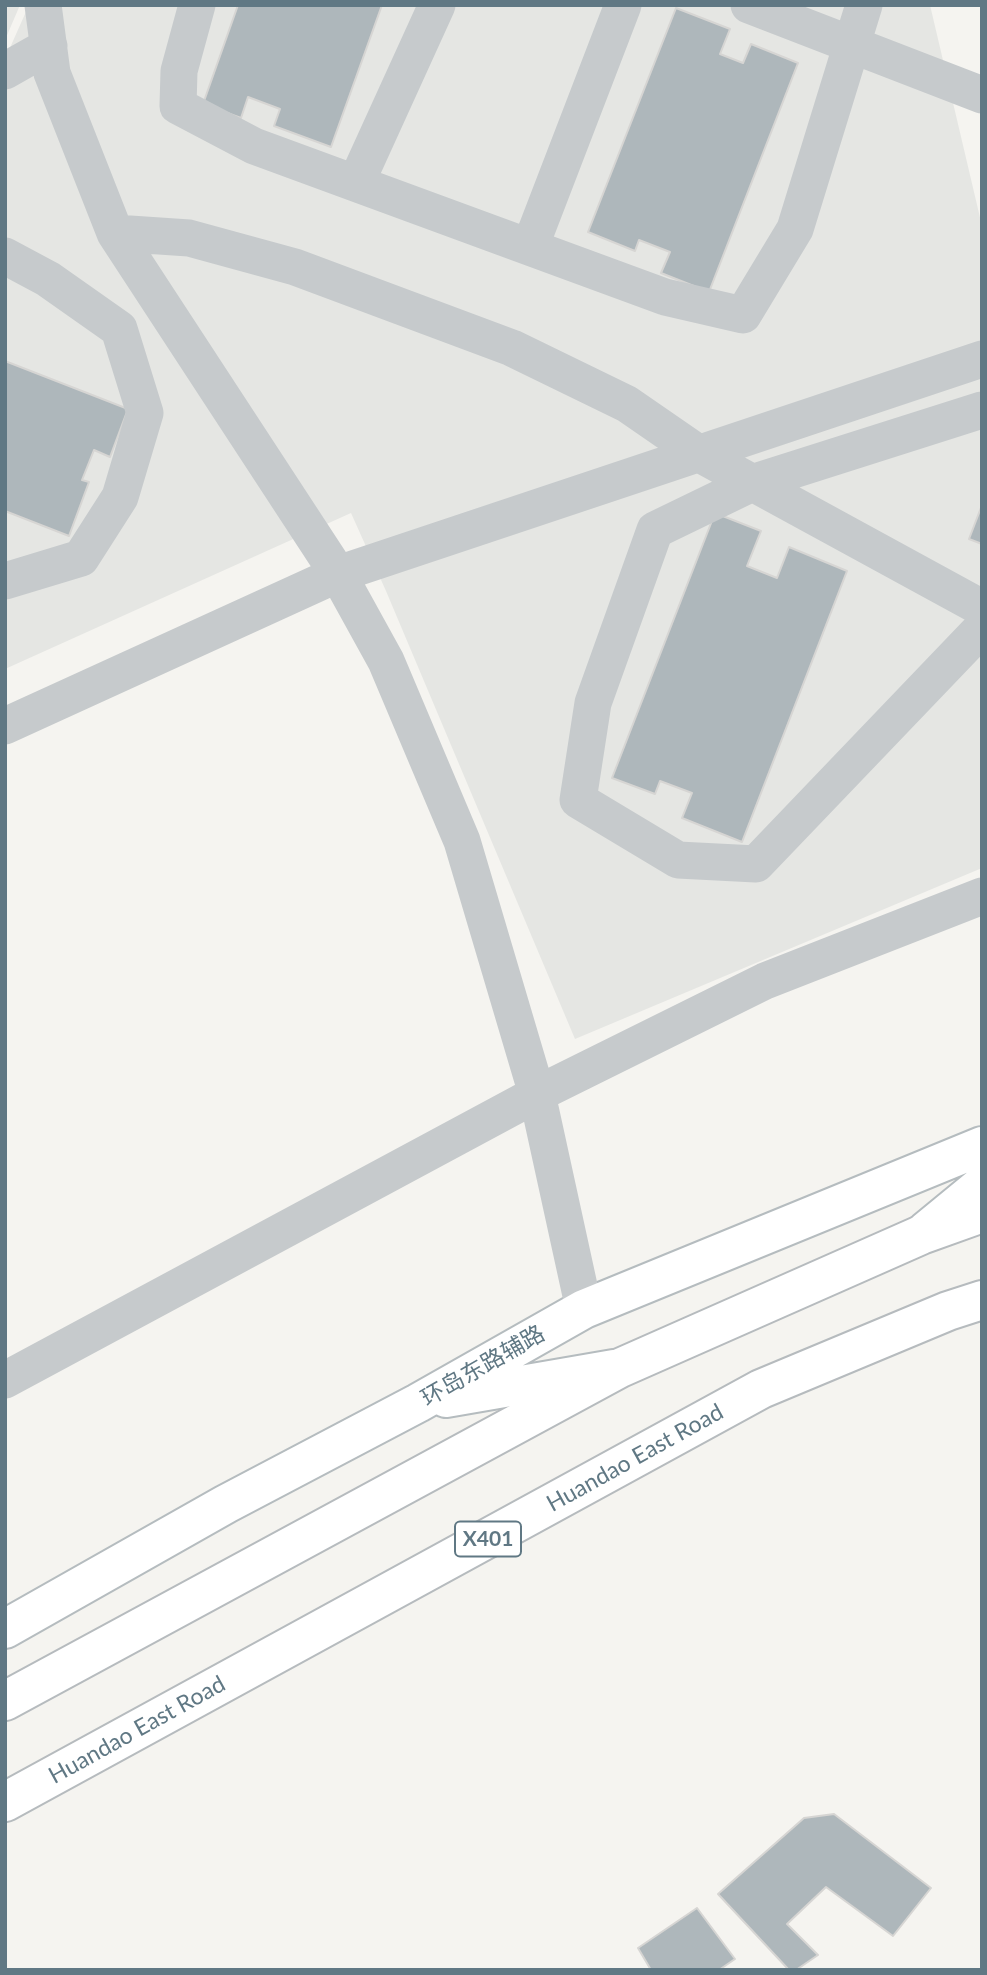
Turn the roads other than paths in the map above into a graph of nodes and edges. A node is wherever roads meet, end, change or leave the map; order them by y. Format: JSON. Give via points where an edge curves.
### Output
{"nodes":[{"id":1,"x":43,"y":5,"type":"edge"},
{"id":2,"x":197,"y":5,"type":"edge"},
{"id":3,"x":437,"y":5,"type":"edge"},
{"id":4,"x":623,"y":5,"type":"edge"},
{"id":5,"x":749,"y":5,"type":"edge"},
{"id":6,"x":864,"y":5,"type":"edge"},
{"id":7,"x":49,"y":46,"type":"junction"},
{"id":8,"x":852,"y":46,"type":"junction"},
{"id":9,"x":5,"y":71,"type":"edge"},
{"id":10,"x":982,"y":95,"type":"edge"},
{"id":11,"x":356,"y":183,"type":"junction"},
{"id":12,"x":115,"y":233,"type":"junction"},
{"id":13,"x":530,"y":247,"type":"junction"},
{"id":14,"x":5,"y":256,"type":"edge"},
{"id":15,"x":982,"y":359,"type":"edge"},
{"id":16,"x":982,"y":410,"type":"edge"},
{"id":17,"x":698,"y":453,"type":"junction"},
{"id":18,"x":752,"y":483,"type":"junction"},
{"id":19,"x":338,"y":573,"type":"junction"},
{"id":20,"x":5,"y":581,"type":"edge"},
{"id":21,"x":982,"y":608,"type":"edge"},
{"id":22,"x":982,"y":628,"type":"edge"},
{"id":23,"x":5,"y":726,"type":"edge"},
{"id":24,"x":982,"y":897,"type":"edge"},
{"id":25,"x":537,"y":1094,"type":"junction"},
{"id":26,"x":982,"y":1146,"type":"edge"},
{"id":27,"x":982,"y":1185,"type":"edge"},
{"id":28,"x":982,"y":1213,"type":"edge"},
{"id":29,"x":922,"y":1235,"type":"junction"},
{"id":30,"x":982,"y":1300,"type":"edge"},
{"id":31,"x":584,"y":1308,"type":"junction"},
{"id":32,"x":620,"y":1368,"type":"junction"},
{"id":33,"x":5,"y":1380,"type":"edge"},
{"id":34,"x":418,"y":1403,"type":"junction"},
{"id":35,"x":5,"y":1629,"type":"edge"},
{"id":36,"x":5,"y":1701,"type":"edge"},
{"id":37,"x":5,"y":1802,"type":"edge"}],
"edges":[{"from":1,"to":7,"type":"street"},
{"from":2,"to":11,"type":"street","via":[[180,71],[178,106],[254,146]]},
{"from":3,"to":11,"type":"street"},
{"from":4,"to":13,"type":"street"},
{"from":5,"to":8,"type":"street"},
{"from":6,"to":8,"type":"street"},
{"from":7,"to":9,"type":"street"},
{"from":7,"to":12,"type":"street","via":[[52,73]]},
{"from":8,"to":10,"type":"street"},
{"from":8,"to":13,"type":"street","via":[[795,229],[743,315],[665,297]]},
{"from":11,"to":13,"type":"street"},
{"from":12,"to":17,"type":"street","via":[[189,238],[295,267],[512,348],[627,404]]},
{"from":12,"to":19,"type":"street"},
{"from":14,"to":20,"type":"street","via":[[48,279],[119,329],[145,413],[120,497],[81,558]]},
{"from":15,"to":17,"type":"street"},
{"from":16,"to":18,"type":"street"},
{"from":17,"to":18,"type":"street"},
{"from":17,"to":19,"type":"street"},
{"from":18,"to":21,"type":"street"},
{"from":18,"to":22,"type":"street","via":[[655,530],[593,703],[578,800],[678,860],[756,864]]},
{"from":19,"to":23,"type":"street"},
{"from":19,"to":25,"type":"street","via":[[387,661],[462,841]]},
{"from":24,"to":25,"type":"street","via":[[765,981]]},
{"from":25,"to":31,"type":"street"},
{"from":25,"to":33,"type":"street"},
{"from":26,"to":31,"type":"main road","name":"环岛东路辅路"},
{"from":27,"to":29,"type":"main road"},
{"from":28,"to":29,"type":"main road"},
{"from":29,"to":32,"type":"main road"},
{"from":30,"to":37,"type":"main road","name":"Huandao East Road","number":"X401","via":[[761,1389]]},
{"from":31,"to":34,"type":"main road","name":"环岛东路辅路"},
{"from":32,"to":34,"type":"main road"},
{"from":32,"to":36,"type":"main road"},
{"from":34,"to":35,"type":"main road","name":"环岛东路辅路","via":[[226,1504]]}]}
